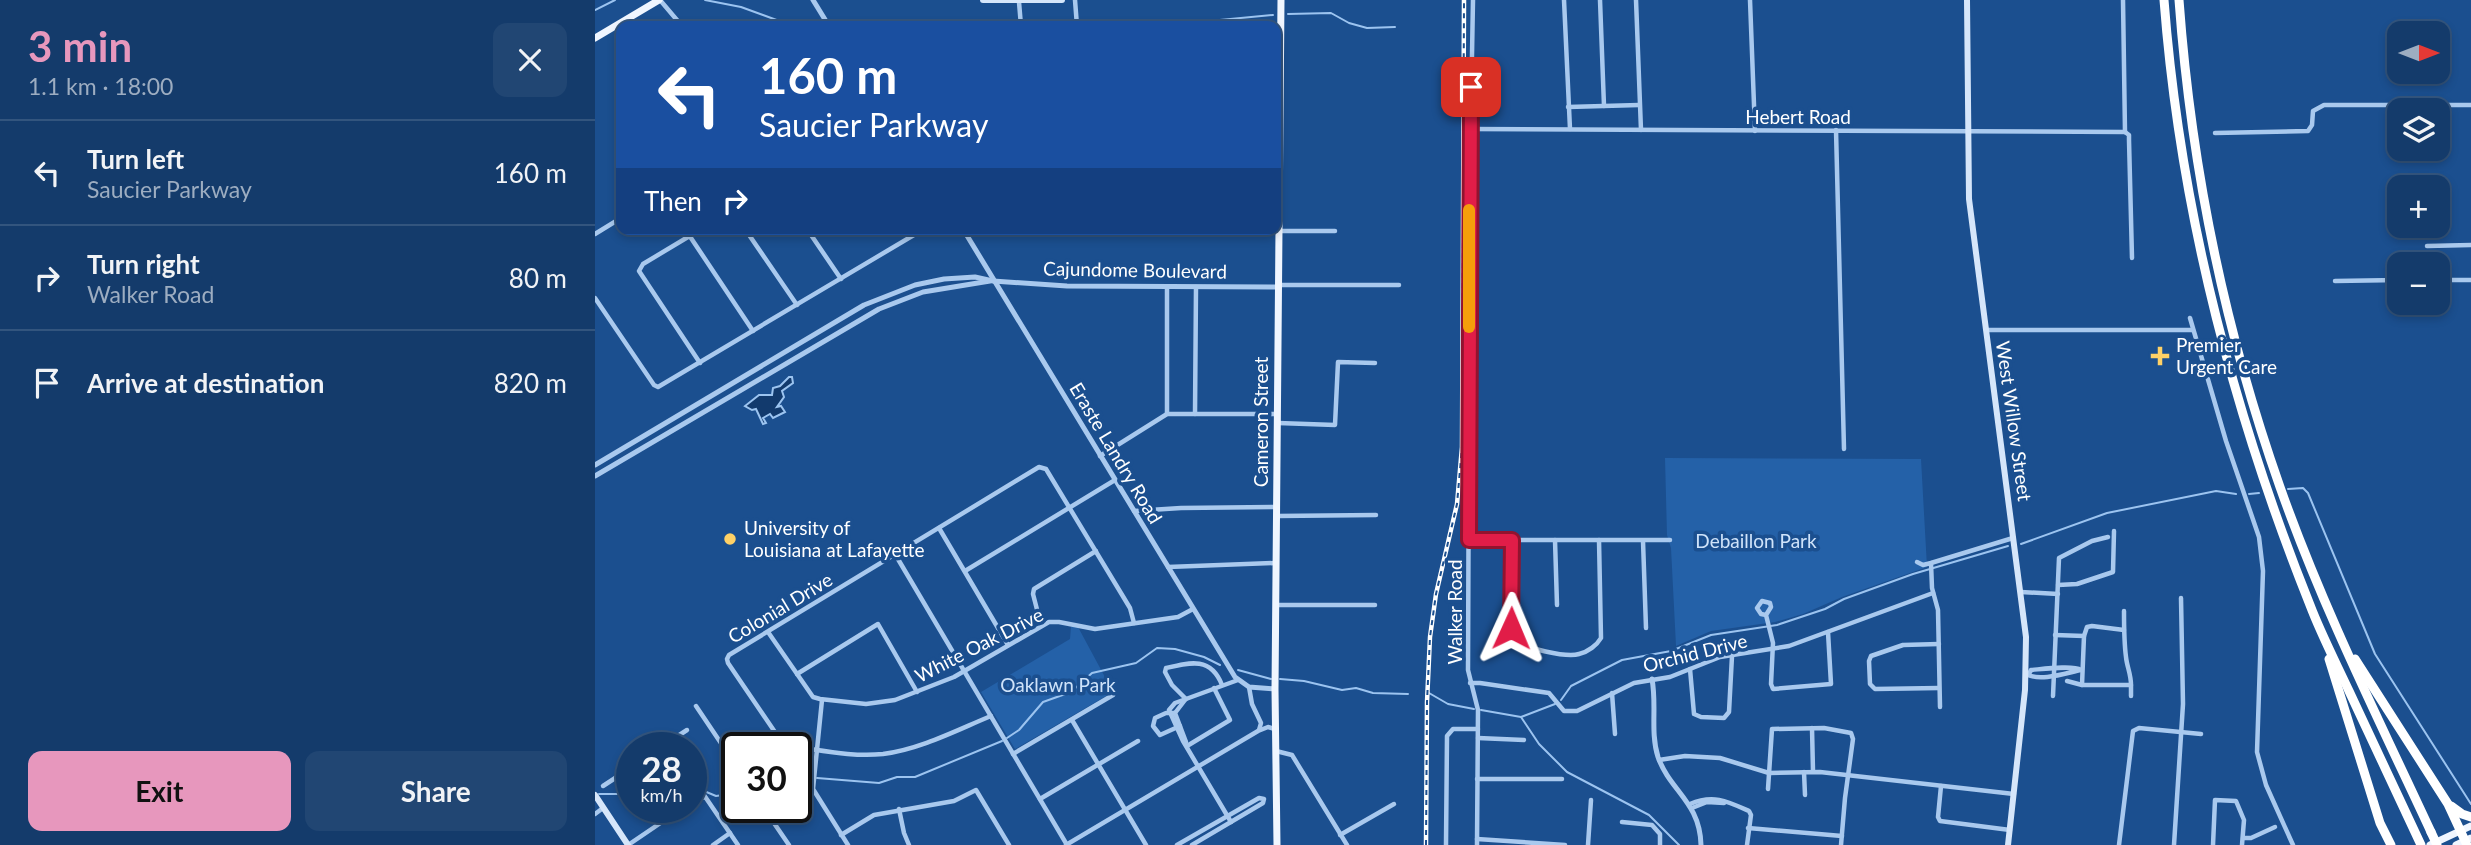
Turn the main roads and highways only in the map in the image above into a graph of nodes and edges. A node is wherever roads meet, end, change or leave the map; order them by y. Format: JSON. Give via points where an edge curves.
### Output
{"nodes":[{"id":1,"x":659,"y":0,"type":"edge"},
{"id":2,"x":983,"y":0,"type":"edge"},
{"id":3,"x":1062,"y":0,"type":"edge"},
{"id":4,"x":1281,"y":0,"type":"edge"},
{"id":5,"x":1967,"y":0,"type":"edge"},
{"id":6,"x":2164,"y":0,"type":"edge"},
{"id":7,"x":2179,"y":0,"type":"edge"},
{"id":8,"x":1019,"y":2,"type":"edge"},
{"id":9,"x":624,"y":21,"type":"edge"},
{"id":10,"x":1280,"y":21,"type":"edge"},
{"id":11,"x":616,"y":26,"type":"edge"},
{"id":12,"x":595,"y":38,"type":"edge"},
{"id":13,"x":1277,"y":235,"type":"edge"},
{"id":14,"x":2323,"y":595,"type":"junction"},
{"id":15,"x":2311,"y":608,"type":"junction"},
{"id":16,"x":596,"y":797,"type":"edge"},
{"id":17,"x":2448,"y":804,"type":"junction"},
{"id":18,"x":2471,"y":817,"type":"edge"},
{"id":19,"x":2380,"y":823,"type":"junction"},
{"id":20,"x":2471,"y":826,"type":"edge"},
{"id":21,"x":2461,"y":831,"type":"junction"},
{"id":22,"x":2419,"y":842,"type":"edge"},
{"id":23,"x":2465,"y":842,"type":"edge"},
{"id":24,"x":626,"y":844,"type":"edge"},
{"id":25,"x":1277,"y":845,"type":"edge"},
{"id":26,"x":2008,"y":845,"type":"edge"},
{"id":27,"x":2384,"y":845,"type":"edge"},
{"id":28,"x":2391,"y":845,"type":"edge"},
{"id":29,"x":2430,"y":845,"type":"edge"},
{"id":30,"x":2437,"y":845,"type":"edge"}],
"edges":[{"from":1,"to":9,"type":"main road"},
{"from":2,"to":8,"type":"main road"},
{"from":3,"to":8,"type":"main road"},
{"from":4,"to":10,"type":"main road","name":"Cameron Street"},
{"from":5,"to":26,"type":"main road","name":"West Willow Street","via":[[1969,199],[2028,674]]},
{"from":6,"to":15,"type":"highway","via":[[2180,139],[2211,300],[2252,449]]},
{"from":7,"to":14,"type":"highway","via":[[2203,189],[2232,325],[2267,447]]},
{"from":11,"to":12,"type":"main road"},
{"from":13,"to":25,"type":"main road","name":"Cameron Street"},
{"from":14,"to":17,"type":"highway","via":[[2360,667]]},
{"from":14,"to":30,"type":"highway","bridge":true},
{"from":15,"to":19,"type":"highway"},
{"from":15,"to":22,"type":"highway"},
{"from":16,"to":24,"type":"main road"},
{"from":17,"to":18,"type":"highway"},
{"from":17,"to":21,"type":"highway"},
{"from":19,"to":27,"type":"highway"},
{"from":19,"to":28,"type":"highway"},
{"from":20,"to":21,"type":"main road"},
{"from":21,"to":23,"type":"highway"},
{"from":21,"to":29,"type":"main road"}]}
